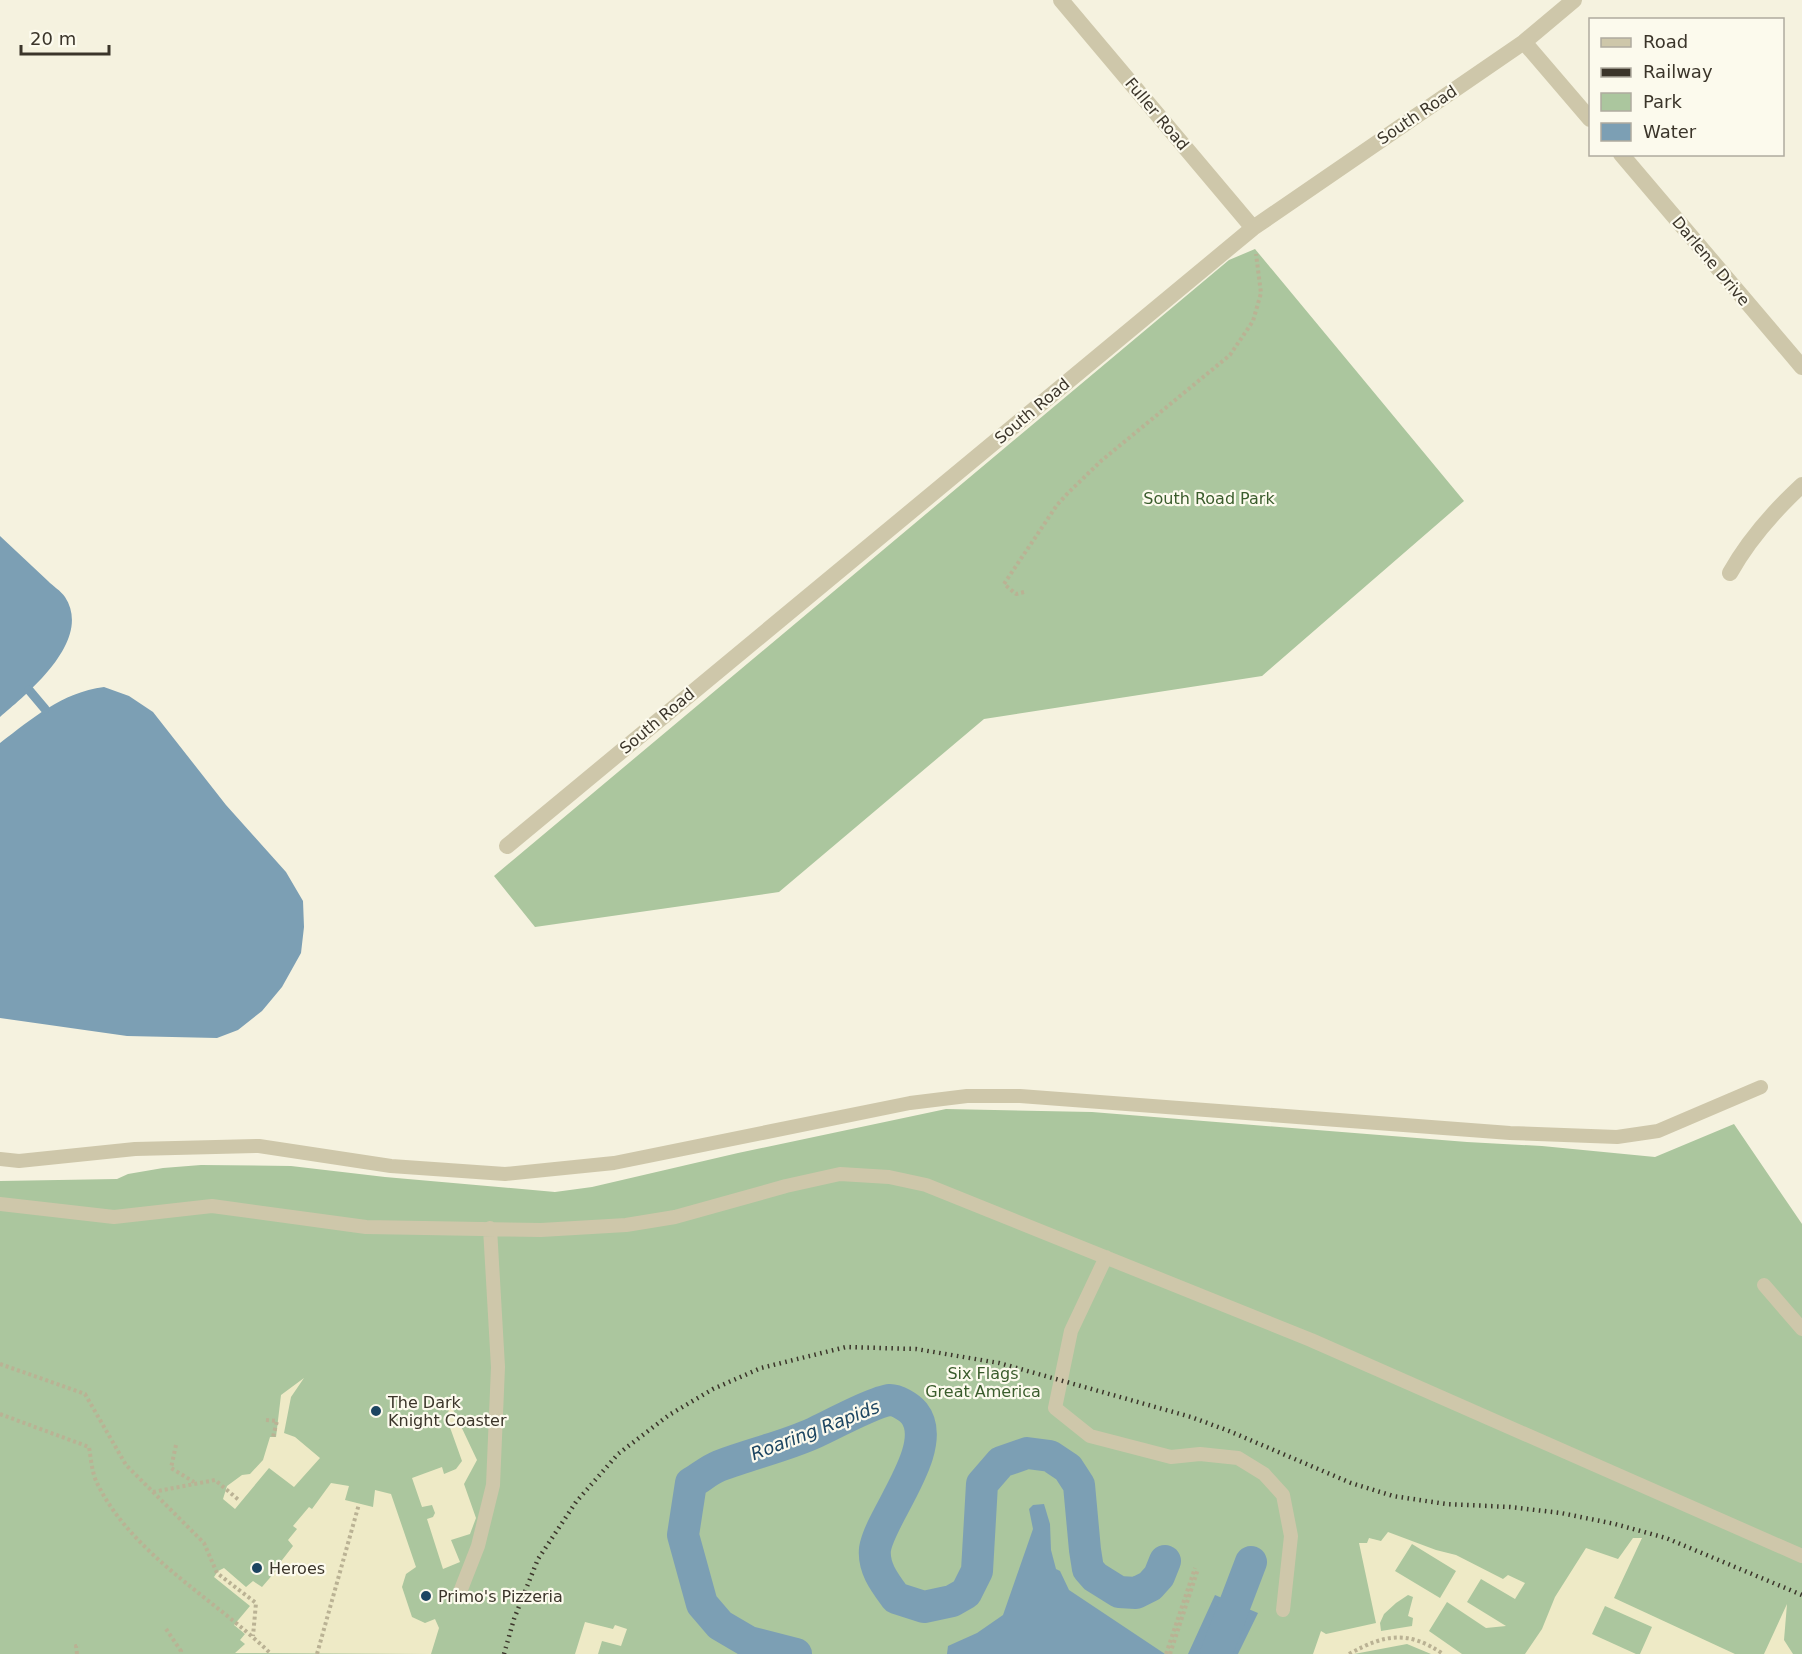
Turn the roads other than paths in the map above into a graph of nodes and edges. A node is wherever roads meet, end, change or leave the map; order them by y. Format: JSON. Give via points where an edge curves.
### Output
{"nodes":[{"id":1,"x":1061,"y":0,"type":"edge"},
{"id":2,"x":1574,"y":0,"type":"edge"},
{"id":3,"x":1524,"y":42,"type":"junction"},
{"id":4,"x":1589,"y":118,"type":"edge"},
{"id":5,"x":1623,"y":156,"type":"edge"},
{"id":6,"x":1253,"y":228,"type":"junction"},
{"id":7,"x":1802,"y":367,"type":"edge"},
{"id":8,"x":1802,"y":485,"type":"edge"},
{"id":9,"x":1730,"y":573,"type":"dead end"},
{"id":10,"x":507,"y":846,"type":"dead end"},
{"id":11,"x":1761,"y":1087,"type":"dead end"},
{"id":12,"x":0,"y":1159,"type":"edge"},
{"id":13,"x":0,"y":1204,"type":"edge"},
{"id":14,"x":490,"y":1228,"type":"junction"},
{"id":15,"x":1106,"y":1257,"type":"junction"},
{"id":16,"x":1764,"y":1285,"type":"dead end"},
{"id":17,"x":1802,"y":1329,"type":"edge"},
{"id":18,"x":1802,"y":1556,"type":"edge"},
{"id":19,"x":460,"y":1592,"type":"dead end"},
{"id":20,"x":1283,"y":1610,"type":"dead end"}],
"edges":[{"from":1,"to":6,"type":"street","name":"Fuller Road"},
{"from":2,"to":3,"type":"street","name":"South Road"},
{"from":3,"to":4,"type":"street"},
{"from":3,"to":6,"type":"street","name":"South Road"},
{"from":5,"to":7,"type":"street","name":"Darlene Drive"},
{"from":6,"to":10,"type":"street","name":"South Road"},
{"from":8,"to":9,"type":"street","via":[[1755,533]]},
{"from":11,"to":12,"type":"lane","via":[[1658,1131],[1617,1137],[1509,1133],[1020,1096],[967,1096],[910,1103],[614,1163],[505,1174],[392,1166],[259,1146],[135,1149],[19,1161]]},
{"from":13,"to":14,"type":"lane","via":[[114,1217],[212,1206],[366,1227]]},
{"from":14,"to":15,"type":"lane","via":[[626,1226],[840,1174],[889,1177],[926,1185]]},
{"from":14,"to":19,"type":"lane","via":[[498,1367],[493,1485],[478,1546]]},
{"from":15,"to":18,"type":"lane","via":[[1311,1340]]},
{"from":15,"to":20,"type":"lane","via":[[1071,1331],[1055,1408],[1090,1436],[1171,1457],[1200,1454],[1238,1458],[1264,1474],[1283,1496],[1291,1536]]},
{"from":16,"to":17,"type":"lane"}]}
